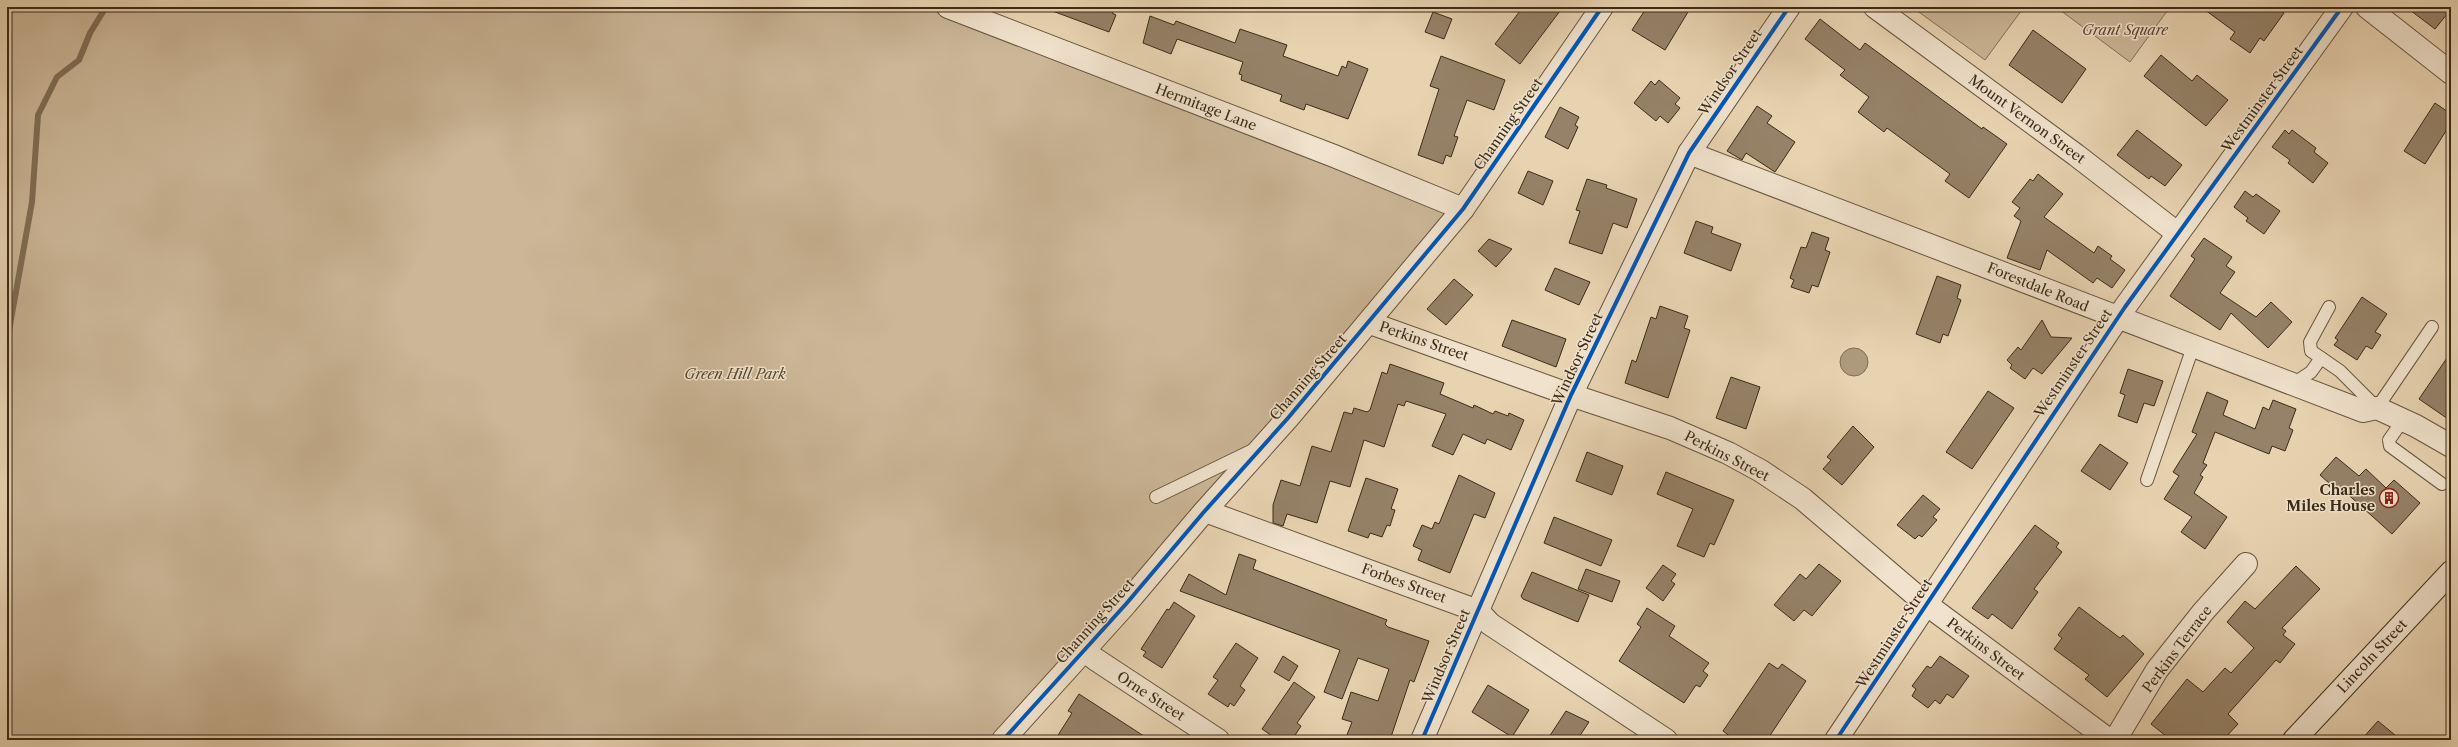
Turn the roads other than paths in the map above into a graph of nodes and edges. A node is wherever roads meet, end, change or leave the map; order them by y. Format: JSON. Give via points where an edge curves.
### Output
{"nodes":[{"id":1,"x":948,"y":7,"type":"edge"},
{"id":2,"x":1602,"y":7,"type":"edge"},
{"id":3,"x":1789,"y":7,"type":"edge"},
{"id":4,"x":1875,"y":7,"type":"edge"},
{"id":5,"x":2342,"y":7,"type":"edge"},
{"id":6,"x":2367,"y":7,"type":"edge"},
{"id":7,"x":2451,"y":73,"type":"edge"},
{"id":8,"x":1689,"y":153,"type":"junction"},
{"id":9,"x":1463,"y":209,"type":"junction"},
{"id":10,"x":2177,"y":233,"type":"junction"},
{"id":11,"x":2329,"y":307,"type":"dead end"},
{"id":12,"x":2117,"y":318,"type":"junction"},
{"id":13,"x":1370,"y":323,"type":"junction"},
{"id":14,"x":2432,"y":327,"type":"dead end"},
{"id":15,"x":2193,"y":347,"type":"junction"},
{"id":16,"x":2321,"y":358,"type":"junction"},
{"id":17,"x":2293,"y":384,"type":"junction"},
{"id":18,"x":1571,"y":395,"type":"junction"},
{"id":19,"x":2377,"y":408,"type":"junction"},
{"id":20,"x":2403,"y":420,"type":"junction"},
{"id":21,"x":1264,"y":445,"type":"junction"},
{"id":22,"x":2451,"y":446,"type":"edge"},
{"id":23,"x":2147,"y":480,"type":"dead end"},
{"id":24,"x":2442,"y":484,"type":"dead end"},
{"id":25,"x":1156,"y":497,"type":"dead end"},
{"id":26,"x":1205,"y":511,"type":"junction"},
{"id":27,"x":2246,"y":564,"type":"dead end"},
{"id":28,"x":2451,"y":572,"type":"edge"},
{"id":29,"x":1926,"y":604,"type":"junction"},
{"id":30,"x":1478,"y":611,"type":"junction"},
{"id":31,"x":1084,"y":650,"type":"junction"},
{"id":32,"x":1003,"y":740,"type":"edge"},
{"id":33,"x":1218,"y":740,"type":"edge"},
{"id":34,"x":1422,"y":740,"type":"edge"},
{"id":35,"x":1666,"y":740,"type":"edge"},
{"id":36,"x":1836,"y":740,"type":"edge"},
{"id":37,"x":2109,"y":740,"type":"edge"},
{"id":38,"x":2115,"y":740,"type":"edge"},
{"id":39,"x":2294,"y":740,"type":"edge"}],
"edges":[{"from":1,"to":9,"type":"street","name":"Hermitage Lane","via":[[1334,156]]},
{"from":2,"to":9,"type":"street","name":"Channing Street"},
{"from":3,"to":8,"type":"street","name":"Windsor Street"},
{"from":4,"to":10,"type":"street","name":"Mount Vernon Street"},
{"from":5,"to":10,"type":"street","name":"Westminster Street"},
{"from":6,"to":7,"type":"street"},
{"from":8,"to":12,"type":"street","name":"Forestdale Road","via":[[1941,248]]},
{"from":8,"to":18,"type":"street","name":"Windsor Street"},
{"from":9,"to":13,"type":"street","name":"Channing Street"},
{"from":10,"to":12,"type":"street","name":"Westminster Street"},
{"from":11,"to":16,"type":"lane","via":[[2310,342],[2311,351]]},
{"from":12,"to":15,"type":"street","name":"Forestdale Road"},
{"from":12,"to":29,"type":"street","name":"Westminster Street"},
{"from":13,"to":18,"type":"street","name":"Perkins Street"},
{"from":13,"to":21,"type":"street","name":"Channing Street"},
{"from":14,"to":19,"type":"lane"},
{"from":15,"to":17,"type":"street","name":"Forestdale Road","via":[[2219,354]]},
{"from":15,"to":23,"type":"lane"},
{"from":16,"to":17,"type":"lane","via":[[2311,372]]},
{"from":16,"to":19,"type":"lane","via":[[2340,371]]},
{"from":17,"to":19,"type":"street","name":"Forestdale Road","via":[[2363,411]]},
{"from":18,"to":29,"type":"street","name":"Perkins Street","via":[[1670,428],[1728,453],[1761,471],[1803,499]]},
{"from":18,"to":30,"type":"street","name":"Windsor Street"},
{"from":19,"to":20,"type":"street","name":"Forestdale Road"},
{"from":20,"to":22,"type":"street","name":"Forestdale Road"},
{"from":20,"to":24,"type":"lane","via":[[2389,440],[2390,446]]},
{"from":21,"to":25,"type":"lane"},
{"from":21,"to":26,"type":"street","name":"Channing Street"},
{"from":26,"to":30,"type":"street","name":"Forbes Street"},
{"from":26,"to":31,"type":"street","name":"Channing Street"},
{"from":27,"to":38,"type":"street","name":"Perkins Terrace","via":[[2203,612],[2157,670]]},
{"from":28,"to":39,"type":"street","name":"Lincoln Street"},
{"from":29,"to":36,"type":"street","name":"Westminster Street"},
{"from":29,"to":37,"type":"street","name":"Perkins Street"},
{"from":30,"to":34,"type":"street","name":"Windsor Street"},
{"from":30,"to":35,"type":"street","name":"Forbes Street","via":[[1497,629]]},
{"from":31,"to":32,"type":"street","name":"Channing Street"},
{"from":31,"to":33,"type":"street","name":"Orne Street"}]}
